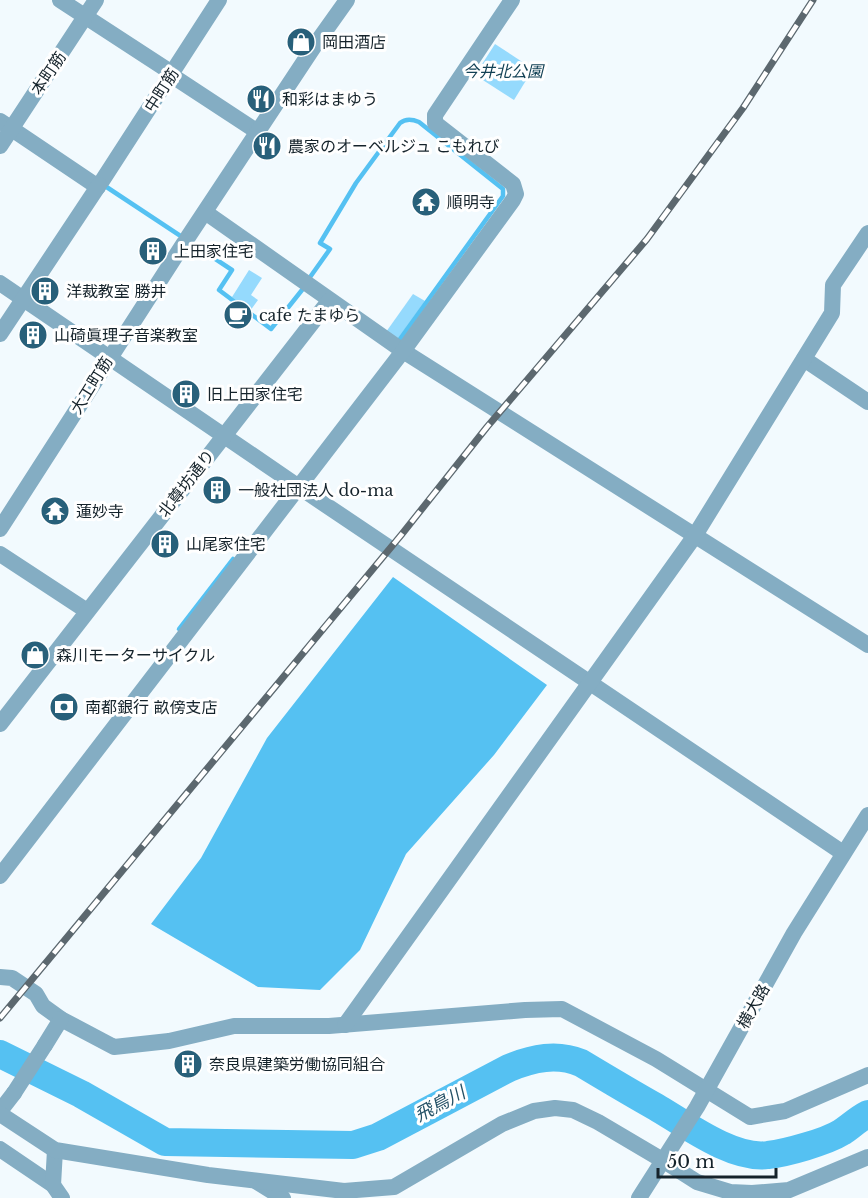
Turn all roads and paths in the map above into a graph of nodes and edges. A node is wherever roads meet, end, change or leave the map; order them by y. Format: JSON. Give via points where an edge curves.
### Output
{"nodes":[{"id":1,"x":60,"y":0,"type":"edge"},
{"id":2,"x":96,"y":0,"type":"edge"},
{"id":3,"x":219,"y":0,"type":"edge"},
{"id":4,"x":347,"y":0,"type":"edge"},
{"id":5,"x":512,"y":0,"type":"edge"},
{"id":6,"x":85,"y":16,"type":"junction"},
{"id":7,"x":172,"y":74,"type":"junction"},
{"id":8,"x":5,"y":124,"type":"edge"},
{"id":9,"x":258,"y":132,"type":"junction"},
{"id":10,"x":0,"y":146,"type":"edge"},
{"id":11,"x":100,"y":184,"type":"junction"},
{"id":12,"x":205,"y":212,"type":"junction"},
{"id":13,"x":868,"y":233,"type":"edge"},
{"id":14,"x":0,"y":283,"type":"edge"},
{"id":15,"x":25,"y":299,"type":"junction"},
{"id":16,"x":330,"y":300,"type":"junction"},
{"id":17,"x":0,"y":334,"type":"edge"},
{"id":18,"x":403,"y":351,"type":"junction"},
{"id":19,"x":110,"y":356,"type":"junction"},
{"id":20,"x":804,"y":359,"type":"junction"},
{"id":21,"x":868,"y":402,"type":"edge"},
{"id":22,"x":224,"y":434,"type":"junction"},
{"id":23,"x":299,"y":487,"type":"junction"},
{"id":24,"x":0,"y":529,"type":"edge"},
{"id":25,"x":694,"y":537,"type":"junction"},
{"id":26,"x":0,"y":554,"type":"edge"},
{"id":27,"x":87,"y":611,"type":"junction"},
{"id":28,"x":868,"y":645,"type":"edge"},
{"id":29,"x":591,"y":683,"type":"junction"},
{"id":30,"x":0,"y":724,"type":"edge"},
{"id":31,"x":868,"y":815,"type":"edge"},
{"id":32,"x":843,"y":853,"type":"junction"},
{"id":33,"x":0,"y":876,"type":"edge"},
{"id":34,"x":0,"y":977,"type":"edge"},
{"id":35,"x":61,"y":1018,"type":"junction"},
{"id":36,"x":345,"y":1025,"type":"junction"},
{"id":37,"x":868,"y":1075,"type":"edge"},
{"id":38,"x":706,"y":1090,"type":"junction"},
{"id":39,"x":0,"y":1113,"type":"edge"},
{"id":40,"x":0,"y":1149,"type":"edge"},
{"id":41,"x":55,"y":1150,"type":"junction"},
{"id":42,"x":668,"y":1154,"type":"junction"},
{"id":43,"x":868,"y":1157,"type":"edge"},
{"id":44,"x":257,"y":1182,"type":"junction"},
{"id":45,"x":58,"y":1192,"type":"edge"},
{"id":46,"x":283,"y":1198,"type":"edge"},
{"id":47,"x":639,"y":1198,"type":"edge"}],
"edges":[{"from":1,"to":6,"type":"street"},
{"from":2,"to":6,"type":"street","name":"本町筋"},
{"from":3,"to":7,"type":"street","name":"中町筋"},
{"from":4,"to":9,"type":"street","name":"大工町筋"},
{"from":5,"to":18,"type":"street","via":[[435,115],[435,123],[513,184],[516,194]]},
{"from":6,"to":7,"type":"street"},
{"from":6,"to":8,"type":"street","name":"本町筋"},
{"from":7,"to":9,"type":"street"},
{"from":7,"to":11,"type":"street","name":"中町筋"},
{"from":8,"to":10,"type":"street","name":"本町筋"},
{"from":8,"to":11,"type":"street"},
{"from":9,"to":12,"type":"street","name":"大工町筋"},
{"from":11,"to":15,"type":"street","name":"中町筋"},
{"from":12,"to":16,"type":"street"},
{"from":12,"to":19,"type":"street","name":"大工町筋"},
{"from":13,"to":20,"type":"street","via":[[833,285],[832,313]]},
{"from":14,"to":15,"type":"street"},
{"from":15,"to":17,"type":"street","name":"中町筋"},
{"from":15,"to":19,"type":"street"},
{"from":16,"to":18,"type":"street"},
{"from":16,"to":22,"type":"street","name":"北尊坊通り"},
{"from":18,"to":23,"type":"street"},
{"from":18,"to":25,"type":"street"},
{"from":19,"to":22,"type":"street"},
{"from":19,"to":24,"type":"street","name":"大工町筋"},
{"from":20,"to":21,"type":"street"},
{"from":20,"to":25,"type":"street"},
{"from":22,"to":23,"type":"street"},
{"from":22,"to":27,"type":"street","name":"北尊坊通り"},
{"from":23,"to":29,"type":"street"},
{"from":23,"to":33,"type":"street"},
{"from":25,"to":28,"type":"street"},
{"from":25,"to":29,"type":"street"},
{"from":26,"to":27,"type":"street"},
{"from":27,"to":30,"type":"street","name":"北尊坊通り"},
{"from":29,"to":32,"type":"street"},
{"from":29,"to":36,"type":"street"},
{"from":31,"to":32,"type":"street","name":"横大路"},
{"from":32,"to":38,"type":"street","name":"横大路"},
{"from":34,"to":35,"type":"street","via":[[12,978],[36,994],[43,1006]]},
{"from":35,"to":36,"type":"street","via":[[114,1047],[169,1041],[234,1026]]},
{"from":35,"to":39,"type":"street"},
{"from":36,"to":38,"type":"street","via":[[562,1009]]},
{"from":37,"to":38,"type":"street","via":[[784,1112],[750,1118]]},
{"from":38,"to":42,"type":"street","name":"横大路"},
{"from":39,"to":41,"type":"street"},
{"from":40,"to":45,"type":"street"},
{"from":41,"to":44,"type":"street"},
{"from":41,"to":45,"type":"street"},
{"from":42,"to":43,"type":"street","via":[[697,1182],[730,1192],[752,1193],[789,1190]]},
{"from":42,"to":44,"type":"street","via":[[573,1110],[555,1108],[534,1111],[502,1124],[394,1187],[344,1191]]},
{"from":42,"to":47,"type":"street","name":"横大路"},
{"from":44,"to":46,"type":"street"}]}
